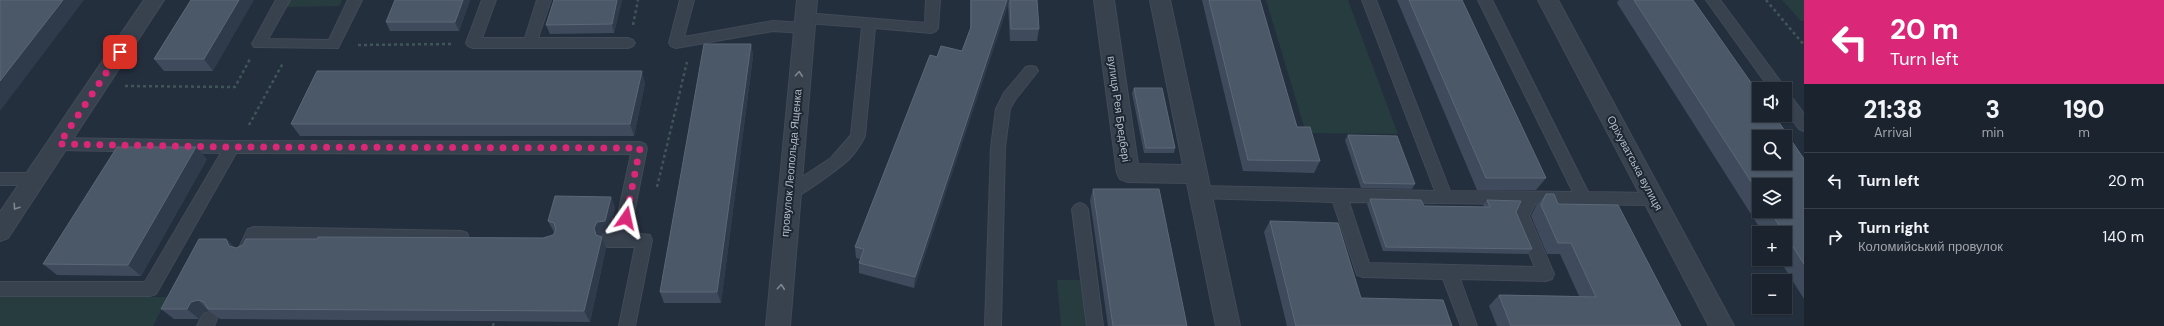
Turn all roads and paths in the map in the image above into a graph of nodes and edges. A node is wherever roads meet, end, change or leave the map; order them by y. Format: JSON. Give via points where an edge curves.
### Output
{"nodes":[{"id":1,"x":154,"y":0,"type":"edge"},
{"id":2,"x":283,"y":0,"type":"edge"},
{"id":3,"x":355,"y":0,"type":"edge"},
{"id":4,"x":489,"y":0,"type":"edge"},
{"id":5,"x":544,"y":0,"type":"edge"},
{"id":6,"x":638,"y":0,"type":"edge"},
{"id":7,"x":687,"y":0,"type":"edge"},
{"id":8,"x":933,"y":0,"type":"edge"},
{"id":9,"x":1104,"y":0,"type":"edge"},
{"id":10,"x":1160,"y":0,"type":"edge"},
{"id":11,"x":1369,"y":0,"type":"edge"},
{"id":12,"x":1485,"y":0,"type":"edge"},
{"id":13,"x":1548,"y":0,"type":"edge"},
{"id":14,"x":1713,"y":0,"type":"edge"},
{"id":15,"x":1766,"y":0,"type":"edge"},
{"id":16,"x":805,"y":15,"type":"edge"},
{"id":17,"x":869,"y":23,"type":"junction"},
{"id":18,"x":473,"y":43,"type":"junction"},
{"id":19,"x":530,"y":43,"type":"junction"},
{"id":20,"x":628,"y":43,"type":"joint"},
{"id":21,"x":259,"y":44,"type":"junction"},
{"id":22,"x":292,"y":45,"type":"junction"},
{"id":23,"x":333,"y":45,"type":"junction"},
{"id":24,"x":1804,"y":45,"type":"edge"},
{"id":25,"x":687,"y":61,"type":"dead end"},
{"id":26,"x":1031,"y":71,"type":"dead end"},
{"id":27,"x":1773,"y":82,"type":"edge"},
{"id":28,"x":123,"y":86,"type":"dead end"},
{"id":29,"x":1792,"y":109,"type":"edge"},
{"id":30,"x":1804,"y":125,"type":"edge"},
{"id":31,"x":59,"y":144,"type":"junction"},
{"id":32,"x":235,"y":147,"type":"junction"},
{"id":33,"x":0,"y":179,"type":"edge"},
{"id":34,"x":35,"y":179,"type":"junction"},
{"id":35,"x":1199,"y":183,"type":"junction"},
{"id":36,"x":657,"y":188,"type":"dead end"},
{"id":37,"x":789,"y":193,"type":"junction"},
{"id":38,"x":1340,"y":196,"type":"junction"},
{"id":39,"x":1445,"y":197,"type":"junction"},
{"id":40,"x":1530,"y":198,"type":"junction"},
{"id":41,"x":1584,"y":198,"type":"junction"},
{"id":42,"x":1654,"y":199,"type":"junction"},
{"id":43,"x":1080,"y":209,"type":"dead end"},
{"id":44,"x":1,"y":227,"type":"edge"},
{"id":45,"x":473,"y":238,"type":"edge"},
{"id":46,"x":246,"y":250,"type":"edge"},
{"id":47,"x":1449,"y":272,"type":"junction"},
{"id":48,"x":0,"y":288,"type":"edge"},
{"id":49,"x":494,"y":321,"type":"edge"},
{"id":50,"x":493,"y":326,"type":"edge"},
{"id":51,"x":626,"y":326,"type":"edge"},
{"id":52,"x":778,"y":326,"type":"edge"},
{"id":53,"x":993,"y":326,"type":"edge"},
{"id":54,"x":1095,"y":326,"type":"edge"},
{"id":55,"x":1228,"y":326,"type":"edge"},
{"id":56,"x":1469,"y":326,"type":"edge"},
{"id":57,"x":1722,"y":326,"type":"edge"}],
"edges":[{"from":1,"to":31,"type":"street"},
{"from":2,"to":21,"type":"lane"},
{"from":3,"to":23,"type":"lane"},
{"from":4,"to":18,"type":"lane"},
{"from":5,"to":19,"type":"lane"},
{"from":6,"to":20,"type":"path"},
{"from":7,"to":16,"type":"lane","via":[[676,43],[773,26]]},
{"from":8,"to":17,"type":"lane","via":[[931,28]]},
{"from":9,"to":35,"type":"street","name":"вулиця Рея Бредбері","via":[[1128,173]]},
{"from":10,"to":35,"type":"street"},
{"from":11,"to":39,"type":"lane"},
{"from":12,"to":41,"type":"lane"},
{"from":13,"to":42,"type":"street","name":"Оріхуватська вулиця"},
{"from":14,"to":27,"type":"lane"},
{"from":15,"to":24,"type":"path"},
{"from":16,"to":17,"type":"lane"},
{"from":37,"to":16,"type":"street","name":"провулок Леопольда Ященка","one_way":true},
{"from":17,"to":37,"type":"lane","via":[[858,136],[844,155]]},
{"from":18,"to":19,"type":"lane"},
{"from":18,"to":23,"type":"path"},
{"from":19,"to":20,"type":"lane"},
{"from":21,"to":22,"type":"lane"},
{"from":21,"to":28,"type":"path","via":[[235,87]]},
{"from":22,"to":23,"type":"lane"},
{"from":22,"to":32,"type":"path"},
{"from":25,"to":36,"type":"path"},
{"from":26,"to":53,"type":"lane","via":[[1003,109],[998,147]]},
{"from":29,"to":30,"type":"lane"},
{"from":31,"to":32,"type":"lane"},
{"from":31,"to":34,"type":"street"},
{"from":32,"to":48,"type":"lane","via":[[150,289]]},
{"from":32,"to":51,"type":"lane","via":[[640,148],[615,240],[644,240]]},
{"from":33,"to":34,"type":"lane"},
{"from":34,"to":44,"type":"street","one_way":true},
{"from":35,"to":38,"type":"lane"},
{"from":35,"to":55,"type":"street"},
{"from":52,"to":37,"type":"street","name":"провулок Леопольда Ященка","one_way":true},
{"from":38,"to":39,"type":"lane"},
{"from":38,"to":47,"type":"lane","via":[[1363,270]]},
{"from":39,"to":40,"type":"lane"},
{"from":40,"to":41,"type":"lane"},
{"from":40,"to":47,"type":"lane","via":[[1521,216],[1546,274]]},
{"from":41,"to":42,"type":"lane"},
{"from":42,"to":57,"type":"street","name":"Оріхуватська вулиця"},
{"from":43,"to":54,"type":"lane"},
{"from":45,"to":46,"type":"lane","via":[[254,234]]},
{"from":47,"to":56,"type":"lane"},
{"from":49,"to":50,"type":"path"}]}
